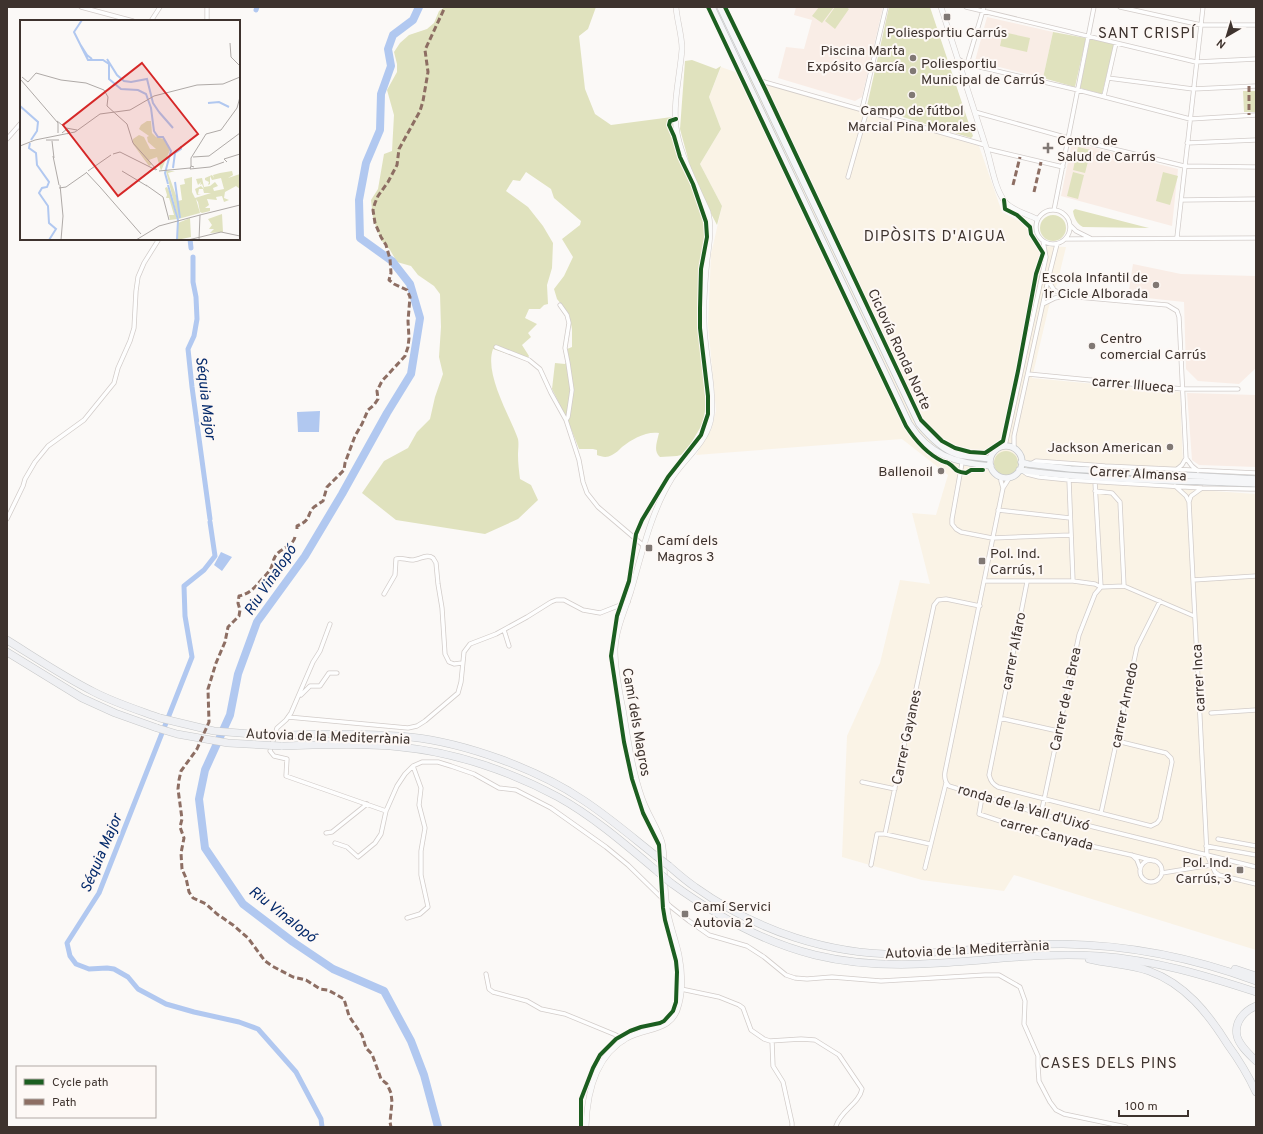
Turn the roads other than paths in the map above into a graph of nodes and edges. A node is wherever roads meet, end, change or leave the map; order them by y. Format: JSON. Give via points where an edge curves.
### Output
{"nodes":[{"id":1,"x":81,"y":7,"type":"edge"},
{"id":2,"x":160,"y":7,"type":"edge"},
{"id":3,"x":207,"y":7,"type":"edge"},
{"id":4,"x":676,"y":7,"type":"edge"},
{"id":5,"x":712,"y":7,"type":"edge"},
{"id":6,"x":720,"y":7,"type":"edge"},
{"id":7,"x":886,"y":7,"type":"edge"},
{"id":8,"x":940,"y":7,"type":"edge"},
{"id":9,"x":966,"y":7,"type":"edge"},
{"id":10,"x":1094,"y":7,"type":"edge"},
{"id":11,"x":1120,"y":7,"type":"edge"},
{"id":12,"x":1203,"y":7,"type":"edge"},
{"id":13,"x":984,"y":9,"type":"edge"},
{"id":14,"x":128,"y":20,"type":"edge"},
{"id":15,"x":152,"y":20,"type":"edge"},
{"id":16,"x":207,"y":20,"type":"edge"},
{"id":17,"x":1201,"y":25,"type":"junction"},
{"id":18,"x":1256,"y":25,"type":"edge"},
{"id":19,"x":1088,"y":36,"type":"junction"},
{"id":20,"x":1116,"y":43,"type":"junction"},
{"id":21,"x":1256,"y":58,"type":"edge"},
{"id":22,"x":958,"y":59,"type":"junction"},
{"id":23,"x":1196,"y":62,"type":"junction"},
{"id":24,"x":967,"y":64,"type":"junction"},
{"id":25,"x":1108,"y":78,"type":"junction"},
{"id":26,"x":756,"y":80,"type":"junction"},
{"id":27,"x":1256,"y":86,"type":"edge"},
{"id":28,"x":1193,"y":89,"type":"junction"},
{"id":29,"x":1078,"y":90,"type":"junction"},
{"id":30,"x":1104,"y":96,"type":"junction"},
{"id":31,"x":862,"y":109,"type":"junction"},
{"id":32,"x":867,"y":110,"type":"junction"},
{"id":33,"x":975,"y":112,"type":"junction"},
{"id":34,"x":1256,"y":115,"type":"edge"},
{"id":35,"x":1190,"y":119,"type":"junction"},
{"id":36,"x":20,"y":124,"type":"edge"},
{"id":37,"x":1068,"y":138,"type":"junction"},
{"id":38,"x":7,"y":140,"type":"edge"},
{"id":39,"x":1256,"y":140,"type":"edge"},
{"id":40,"x":1187,"y":143,"type":"junction"},
{"id":41,"x":986,"y":147,"type":"junction"},
{"id":42,"x":1184,"y":166,"type":"junction"},
{"id":43,"x":1256,"y":166,"type":"edge"},
{"id":44,"x":1063,"y":167,"type":"junction"},
{"id":45,"x":848,"y":177,"type":"dead end"},
{"id":46,"x":1180,"y":200,"type":"junction"},
{"id":47,"x":1256,"y":200,"type":"edge"},
{"id":48,"x":1054,"y":210,"type":"junction"},
{"id":49,"x":1037,"y":219,"type":"junction"},
{"id":50,"x":1070,"y":225,"type":"junction"},
{"id":51,"x":1177,"y":238,"type":"junction"},
{"id":52,"x":1256,"y":238,"type":"edge"},
{"id":53,"x":1065,"y":239,"type":"junction"},
{"id":54,"x":1091,"y":239,"type":"junction"},
{"id":55,"x":158,"y":240,"type":"edge"},
{"id":56,"x":1043,"y":241,"type":"junction"},
{"id":57,"x":1057,"y":244,"type":"junction"},
{"id":58,"x":1048,"y":280,"type":"junction"},
{"id":59,"x":1066,"y":296,"type":"junction"},
{"id":60,"x":560,"y":305,"type":"dead end"},
{"id":61,"x":1042,"y":305,"type":"junction"},
{"id":62,"x":496,"y":347,"type":"dead end"},
{"id":63,"x":1028,"y":374,"type":"junction"},
{"id":64,"x":1183,"y":389,"type":"junction"},
{"id":65,"x":1238,"y":389,"type":"dead end"},
{"id":66,"x":566,"y":420,"type":"junction"},
{"id":67,"x":1005,"y":446,"type":"junction"},
{"id":68,"x":1014,"y":449,"type":"junction"},
{"id":69,"x":990,"y":458,"type":"junction"},
{"id":70,"x":1186,"y":458,"type":"junction"},
{"id":71,"x":1021,"y":462,"type":"junction"},
{"id":72,"x":962,"y":463,"type":"junction"},
{"id":73,"x":1030,"y":465,"type":"junction"},
{"id":74,"x":991,"y":466,"type":"junction"},
{"id":75,"x":1021,"y":470,"type":"junction"},
{"id":76,"x":1176,"y":470,"type":"junction"},
{"id":77,"x":1199,"y":471,"type":"junction"},
{"id":78,"x":1236,"y":472,"type":"junction"},
{"id":79,"x":1256,"y":473,"type":"edge"},
{"id":80,"x":1001,"y":477,"type":"junction"},
{"id":81,"x":1010,"y":477,"type":"junction"},
{"id":82,"x":1248,"y":479,"type":"junction"},
{"id":83,"x":1256,"y":479,"type":"edge"},
{"id":84,"x":1069,"y":480,"type":"junction"},
{"id":85,"x":1095,"y":482,"type":"junction"},
{"id":86,"x":1239,"y":483,"type":"junction"},
{"id":87,"x":1256,"y":484,"type":"edge"},
{"id":88,"x":1174,"y":486,"type":"junction"},
{"id":89,"x":1003,"y":488,"type":"junction"},
{"id":90,"x":1202,"y":488,"type":"junction"},
{"id":91,"x":1250,"y":489,"type":"junction"},
{"id":92,"x":1256,"y":489,"type":"edge"},
{"id":93,"x":1095,"y":491,"type":"junction"},
{"id":94,"x":1188,"y":502,"type":"junction"},
{"id":95,"x":998,"y":510,"type":"junction"},
{"id":96,"x":1070,"y":518,"type":"junction"},
{"id":97,"x":7,"y":519,"type":"edge"},
{"id":98,"x":1071,"y":535,"type":"junction"},
{"id":99,"x":992,"y":538,"type":"junction"},
{"id":100,"x":644,"y":546,"type":"junction"},
{"id":101,"x":1256,"y":576,"type":"edge"},
{"id":102,"x":985,"y":580,"type":"junction"},
{"id":103,"x":1192,"y":580,"type":"junction"},
{"id":104,"x":1073,"y":581,"type":"junction"},
{"id":105,"x":1027,"y":582,"type":"junction"},
{"id":106,"x":1124,"y":586,"type":"junction"},
{"id":107,"x":1101,"y":587,"type":"junction"},
{"id":108,"x":384,"y":594,"type":"dead end"},
{"id":109,"x":1160,"y":601,"type":"junction"},
{"id":110,"x":628,"y":602,"type":"junction"},
{"id":111,"x":980,"y":606,"type":"junction"},
{"id":112,"x":1194,"y":616,"type":"junction"},
{"id":113,"x":330,"y":624,"type":"dead end"},
{"id":114,"x":504,"y":630,"type":"junction"},
{"id":115,"x":8,"y":640,"type":"edge"},
{"id":116,"x":509,"y":646,"type":"dead end"},
{"id":117,"x":7,"y":652,"type":"edge"},
{"id":118,"x":462,"y":664,"type":"junction"},
{"id":119,"x":337,"y":673,"type":"dead end"},
{"id":120,"x":299,"y":697,"type":"junction"},
{"id":121,"x":1256,"y":710,"type":"edge"},
{"id":122,"x":1211,"y":713,"type":"dead end"},
{"id":123,"x":288,"y":717,"type":"junction"},
{"id":124,"x":1000,"y":720,"type":"junction"},
{"id":125,"x":1058,"y":731,"type":"junction"},
{"id":126,"x":1117,"y":742,"type":"junction"},
{"id":127,"x":413,"y":766,"type":"junction"},
{"id":128,"x":862,"y":782,"type":"dead end"},
{"id":129,"x":946,"y":783,"type":"junction"},
{"id":130,"x":895,"y":789,"type":"junction"},
{"id":131,"x":982,"y":797,"type":"junction"},
{"id":132,"x":1044,"y":798,"type":"junction"},
{"id":133,"x":367,"y":804,"type":"junction"},
{"id":134,"x":386,"y":811,"type":"junction"},
{"id":135,"x":1101,"y":813,"type":"junction"},
{"id":136,"x":1041,"y":814,"type":"junction"},
{"id":137,"x":326,"y":833,"type":"dead end"},
{"id":138,"x":885,"y":834,"type":"junction"},
{"id":139,"x":1218,"y":839,"type":"dead end"},
{"id":140,"x":335,"y":843,"type":"dead end"},
{"id":141,"x":930,"y":844,"type":"junction"},
{"id":142,"x":1206,"y":846,"type":"junction"},
{"id":143,"x":1256,"y":846,"type":"edge"},
{"id":144,"x":1131,"y":855,"type":"junction"},
{"id":145,"x":1207,"y":855,"type":"junction"},
{"id":146,"x":1256,"y":855,"type":"edge"},
{"id":147,"x":1154,"y":861,"type":"junction"},
{"id":148,"x":871,"y":865,"type":"dead end"},
{"id":149,"x":1211,"y":865,"type":"junction"},
{"id":150,"x":1256,"y":866,"type":"edge"},
{"id":151,"x":925,"y":868,"type":"dead end"},
{"id":152,"x":1141,"y":871,"type":"junction"},
{"id":153,"x":1162,"y":872,"type":"junction"},
{"id":154,"x":1256,"y":884,"type":"edge"},
{"id":155,"x":665,"y":900,"type":"junction"},
{"id":156,"x":407,"y":918,"type":"dead end"},
{"id":157,"x":1076,"y":944,"type":"junction"},
{"id":158,"x":1075,"y":955,"type":"junction"},
{"id":159,"x":486,"y":974,"type":"dead end"},
{"id":160,"x":1256,"y":976,"type":"edge"},
{"id":161,"x":1256,"y":981,"type":"edge"},
{"id":162,"x":681,"y":990,"type":"junction"},
{"id":163,"x":1256,"y":992,"type":"edge"},
{"id":164,"x":1256,"y":1006,"type":"edge"},
{"id":165,"x":623,"y":1041,"type":"junction"},
{"id":166,"x":772,"y":1041,"type":"junction"},
{"id":167,"x":1256,"y":1061,"type":"edge"},
{"id":168,"x":1246,"y":1072,"type":"junction"},
{"id":169,"x":1256,"y":1081,"type":"edge"},
{"id":170,"x":1256,"y":1092,"type":"edge"},
{"id":171,"x":836,"y":1126,"type":"dead end"},
{"id":172,"x":586,"y":1127,"type":"edge"},
{"id":173,"x":792,"y":1127,"type":"edge"},
{"id":174,"x":1126,"y":1127,"type":"edge"}],
"edges":[{"from":1,"to":14,"type":"street"},
{"from":2,"to":15,"type":"street"},
{"from":3,"to":16,"type":"street"},
{"from":4,"to":100,"type":"street","name":"Camí dels Magros","via":[[682,47],[676,127],[710,225],[704,322],[712,413],[705,435],[671,480],[659,504]]},
{"from":5,"to":72,"type":"main road","via":[[909,423],[926,444]]},
{"from":6,"to":26,"type":"main road"},
{"from":7,"to":31,"type":"street"},
{"from":8,"to":22,"type":"street"},
{"from":9,"to":13,"type":"street"},
{"from":10,"to":19,"type":"street"},
{"from":11,"to":17,"type":"street"},
{"from":12,"to":17,"type":"street"},
{"from":13,"to":19,"type":"street"},
{"from":13,"to":24,"type":"street"},
{"from":17,"to":18,"type":"street"},
{"from":17,"to":23,"type":"street"},
{"from":19,"to":20,"type":"street"},
{"from":19,"to":29,"type":"street"},
{"from":20,"to":23,"type":"street"},
{"from":20,"to":25,"type":"street"},
{"from":21,"to":23,"type":"street"},
{"from":22,"to":24,"type":"street"},
{"from":22,"to":33,"type":"street"},
{"from":23,"to":28,"type":"street"},
{"from":24,"to":29,"type":"street"},
{"from":25,"to":28,"type":"street"},
{"from":25,"to":30,"type":"street"},
{"from":26,"to":31,"type":"street"},
{"from":26,"to":69,"type":"main road","via":[[919,424],[938,444],[956,454]]},
{"from":27,"to":28,"type":"street"},
{"from":28,"to":35,"type":"street"},
{"from":29,"to":30,"type":"street"},
{"from":29,"to":37,"type":"street"},
{"from":30,"to":35,"type":"street"},
{"from":31,"to":32,"type":"street"},
{"from":32,"to":41,"type":"street"},
{"from":32,"to":45,"type":"street"},
{"from":33,"to":37,"type":"street"},
{"from":33,"to":41,"type":"street"},
{"from":34,"to":35,"type":"street"},
{"from":35,"to":40,"type":"street"},
{"from":36,"to":38,"type":"street"},
{"from":37,"to":42,"type":"street"},
{"from":37,"to":44,"type":"street"},
{"from":39,"to":40,"type":"street"},
{"from":40,"to":42,"type":"street"},
{"from":41,"to":44,"type":"street"},
{"from":41,"to":49,"type":"street","via":[[1004,200],[1015,210]]},
{"from":42,"to":43,"type":"street"},
{"from":42,"to":46,"type":"street"},
{"from":44,"to":48,"type":"street"},
{"from":46,"to":47,"type":"street"},
{"from":46,"to":51,"type":"street"},
{"from":48,"to":49,"type":"street","via":[[1042,213]]},
{"from":48,"to":50,"type":"street","via":[[1066,216]]},
{"from":49,"to":56,"type":"street","via":[[1036,231]]},
{"from":50,"to":53,"type":"street"},
{"from":50,"to":54,"type":"street"},
{"from":51,"to":52,"type":"street"},
{"from":51,"to":54,"type":"street"},
{"from":53,"to":54,"type":"street"},
{"from":53,"to":57,"type":"street"},
{"from":55,"to":97,"type":"street","via":[[138,277],[134,328],[114,383],[84,420],[48,446],[35,462]]},
{"from":56,"to":57,"type":"street"},
{"from":56,"to":67,"type":"street","via":[[1046,257]]},
{"from":57,"to":58,"type":"street"},
{"from":58,"to":59,"type":"street","via":[[1054,290]]},
{"from":58,"to":61,"type":"street"},
{"from":59,"to":61,"type":"street"},
{"from":59,"to":64,"type":"street","via":[[1167,305],[1177,311]]},
{"from":60,"to":66,"type":"street","via":[[569,323],[565,348],[572,390]]},
{"from":61,"to":63,"type":"street"},
{"from":62,"to":66,"type":"street","via":[[529,360],[540,369]]},
{"from":63,"to":64,"type":"street","name":"carrer Illueca"},
{"from":63,"to":68,"type":"street","via":[[1014,436]]},
{"from":64,"to":65,"type":"street","name":"carrer Illueca"},
{"from":64,"to":70,"type":"street"},
{"from":66,"to":100,"type":"street","via":[[587,492],[598,506]]},
{"from":67,"to":68,"type":"main road"},
{"from":67,"to":69,"type":"main road","via":[[995,451]]},
{"from":68,"to":71,"type":"main road","via":[[1020,455]]},
{"from":69,"to":74,"type":"main road"},
{"from":70,"to":76,"type":"street"},
{"from":70,"to":77,"type":"street"},
{"from":71,"to":73,"type":"main road","name":"Carrer Almansa"},
{"from":71,"to":75,"type":"main road"},
{"from":72,"to":74,"type":"main road"},
{"from":72,"to":99,"type":"street","via":[[952,524],[961,532]]},
{"from":73,"to":76,"type":"street","via":[[1036,461]]},
{"from":73,"to":82,"type":"main road","name":"Carrer Almansa","via":[[1071,470]]},
{"from":74,"to":80,"type":"main road"},
{"from":75,"to":81,"type":"main road"},
{"from":75,"to":84,"type":"street","via":[[1039,477]]},
{"from":75,"to":86,"type":"main road","via":[[1134,479]]},
{"from":76,"to":77,"type":"street"},
{"from":77,"to":78,"type":"street"},
{"from":78,"to":79,"type":"street"},
{"from":78,"to":82,"type":"street"},
{"from":80,"to":81,"type":"main road"},
{"from":80,"to":89,"type":"street","name":"ronda de la Vall d'Uixó"},
{"from":81,"to":89,"type":"street","name":"ronda de la Vall d'Uixó"},
{"from":82,"to":83,"type":"main road","name":"Carrer Almansa"},
{"from":84,"to":85,"type":"street"},
{"from":84,"to":96,"type":"street"},
{"from":85,"to":88,"type":"street"},
{"from":85,"to":93,"type":"street"},
{"from":86,"to":87,"type":"main road"},
{"from":86,"to":91,"type":"street"},
{"from":88,"to":90,"type":"street"},
{"from":88,"to":94,"type":"street","via":[[1186,496]]},
{"from":89,"to":95,"type":"street","name":"ronda de la Vall d'Uixó"},
{"from":90,"to":91,"type":"street"},
{"from":90,"to":94,"type":"street"},
{"from":91,"to":92,"type":"street"},
{"from":93,"to":106,"type":"street","via":[[1112,493],[1120,502]]},
{"from":93,"to":107,"type":"street"},
{"from":94,"to":103,"type":"street","name":"carrer Inca"},
{"from":95,"to":96,"type":"street"},
{"from":95,"to":99,"type":"street","name":"ronda de la Vall d'Uixó"},
{"from":96,"to":98,"type":"street"},
{"from":98,"to":99,"type":"street"},
{"from":98,"to":104,"type":"street"},
{"from":99,"to":102,"type":"street","name":"ronda de la Vall d'Uixó"},
{"from":100,"to":110,"type":"street","name":"Camí dels Magros"},
{"from":101,"to":103,"type":"street"},
{"from":102,"to":105,"type":"street"},
{"from":102,"to":111,"type":"street","name":"ronda de la Vall d'Uixó"},
{"from":103,"to":112,"type":"street","name":"carrer Inca"},
{"from":104,"to":105,"type":"street"},
{"from":104,"to":107,"type":"street"},
{"from":105,"to":124,"type":"street","name":"carrer Alfaro"},
{"from":106,"to":107,"type":"street"},
{"from":106,"to":109,"type":"street"},
{"from":107,"to":125,"type":"street","name":"Carrer de la Brea","via":[[1095,594],[1078,635]]},
{"from":108,"to":118,"type":"street","via":[[395,575],[396,558],[433,558],[436,563],[442,608],[445,654],[449,662]]},
{"from":109,"to":112,"type":"street"},
{"from":109,"to":126,"type":"street","name":"carrer Arnedo","via":[[1137,647]]},
{"from":110,"to":114,"type":"street","via":[[600,613],[576,608],[564,600],[556,600]]},
{"from":110,"to":155,"type":"street","name":"Camí dels Magros","via":[[620,624],[615,660],[629,748],[638,786],[664,852]]},
{"from":111,"to":129,"type":"street","name":"ronda de la Vall d'Uixó","via":[[944,772]]},
{"from":111,"to":130,"type":"street","name":"Carrer Gayanes","via":[[946,599],[936,602]]},
{"from":112,"to":142,"type":"street","name":"carrer Inca"},
{"from":113,"to":120,"type":"street"},
{"from":114,"to":116,"type":"street"},
{"from":114,"to":118,"type":"street","via":[[470,644],[464,652]]},
{"from":115,"to":157,"type":"highway","name":"Autovia de la Mediterrània","bridge":true,"via":[[95,693],[160,718],[214,731],[283,735],[356,734],[431,740],[518,766],[569,791],[613,821],[712,898],[750,919],[792,937],[841,950],[905,954],[1035,944]]},
{"from":117,"to":158,"type":"highway","name":"Autovia de la Mediterrània","bridge":true,"via":[[87,701],[133,720],[184,735],[228,743],[281,746],[400,747],[435,752],[520,779],[558,797],[589,817],[697,902],[742,928],[792,949],[866,963],[898,964]]},
{"from":118,"to":123,"type":"street","via":[[458,693],[417,726],[408,728]]},
{"from":119,"to":120,"type":"street","via":[[329,673],[320,686],[310,686]]},
{"from":120,"to":123,"type":"street"},
{"from":121,"to":122,"type":"street"},
{"from":123,"to":133,"type":"street","via":[[277,728],[270,751],[274,756],[287,759],[286,776]]},
{"from":124,"to":125,"type":"street"},
{"from":124,"to":132,"type":"street","name":"carrer Alfaro","via":[[990,781],[998,787]]},
{"from":125,"to":132,"type":"street","name":"Carrer de la Brea"},
{"from":126,"to":135,"type":"street","name":"carrer Arnedo"},
{"from":126,"to":135,"type":"street","via":[[1166,754],[1171,758],[1160,819],[1151,826]]},
{"from":127,"to":134,"type":"street","via":[[396,786]]},
{"from":127,"to":155,"type":"street","via":[[422,762],[438,762],[474,774],[499,788],[516,790],[531,797],[564,816],[606,847]]},
{"from":127,"to":156,"type":"street","via":[[421,788],[419,805],[425,828],[421,851],[421,876],[428,907],[420,914]]},
{"from":128,"to":130,"type":"street"},
{"from":129,"to":131,"type":"street","name":"ronda de la Vall d'Uixó"},
{"from":129,"to":141,"type":"street"},
{"from":130,"to":138,"type":"street","name":"Carrer Gayanes"},
{"from":131,"to":136,"type":"street","name":"ronda de la Vall d'Uixó"},
{"from":131,"to":144,"type":"street","name":"carrer Canyada","via":[[979,814],[1046,836]]},
{"from":132,"to":135,"type":"street"},
{"from":132,"to":136,"type":"street","name":"Carrer de la Brea"},
{"from":133,"to":134,"type":"street"},
{"from":133,"to":137,"type":"street","via":[[332,832]]},
{"from":134,"to":140,"type":"street","via":[[381,834],[375,843],[358,856],[347,847]]},
{"from":136,"to":145,"type":"street","name":"ronda de la Vall d'Uixó"},
{"from":138,"to":141,"type":"street"},
{"from":138,"to":148,"type":"street","name":"Carrer Gayanes","via":[[877,834]]},
{"from":139,"to":143,"type":"street"},
{"from":141,"to":151,"type":"street"},
{"from":142,"to":145,"type":"street","name":"carrer Inca"},
{"from":142,"to":146,"type":"street"},
{"from":144,"to":147,"type":"street","name":"carrer Canyada"},
{"from":144,"to":152,"type":"street","via":[[1137,860]]},
{"from":145,"to":149,"type":"street","name":"carrer Inca"},
{"from":145,"to":150,"type":"street","name":"ronda de la Vall d'Uixó"},
{"from":147,"to":152,"type":"street","via":[[1146,862]]},
{"from":147,"to":153,"type":"street","via":[[1159,864]]},
{"from":149,"to":153,"type":"street"},
{"from":149,"to":154,"type":"street","via":[[1220,876]]},
{"from":152,"to":153,"type":"street","via":[[1142,877],[1151,882],[1157,880]]},
{"from":155,"to":162,"type":"street","name":"Camí dels Magros","via":[[679,957]]},
{"from":155,"to":174,"type":"street","via":[[709,935],[747,946],[786,975],[794,978],[807,980],[832,977],[881,981],[999,975],[1020,987],[1025,1001],[1024,1024],[1038,1056],[1040,1081],[1044,1093],[1056,1110]]},
{"from":157,"to":160,"type":"highway","via":[[1146,946],[1206,960]]},
{"from":157,"to":161,"type":"highway","name":"Autovia de la Mediterrània","via":[[1166,955]]},
{"from":158,"to":163,"type":"highway","name":"Autovia de la Mediterrània","via":[[1164,965]]},
{"from":158,"to":168,"type":"highway","via":[[1147,970],[1174,983],[1204,1010]]},
{"from":159,"to":165,"type":"street","via":[[492,992],[527,1001],[541,1009],[565,1014]]},
{"from":162,"to":165,"type":"street","name":"Camí dels Magros","via":[[679,1004],[669,1022]]},
{"from":162,"to":166,"type":"street","via":[[719,997],[740,1005],[751,1030]]},
{"from":164,"to":167,"type":"highway","via":[[1249,1009],[1239,1020],[1237,1036]]},
{"from":165,"to":172,"type":"street","name":"Camí dels Magros","via":[[607,1055],[597,1071],[589,1095]]},
{"from":166,"to":171,"type":"street","via":[[801,1038],[815,1040],[839,1055],[862,1090],[860,1096],[838,1118]]},
{"from":166,"to":173,"type":"street","via":[[773,1066],[784,1082]]},
{"from":168,"to":169,"type":"highway"},
{"from":168,"to":170,"type":"highway"}]}
